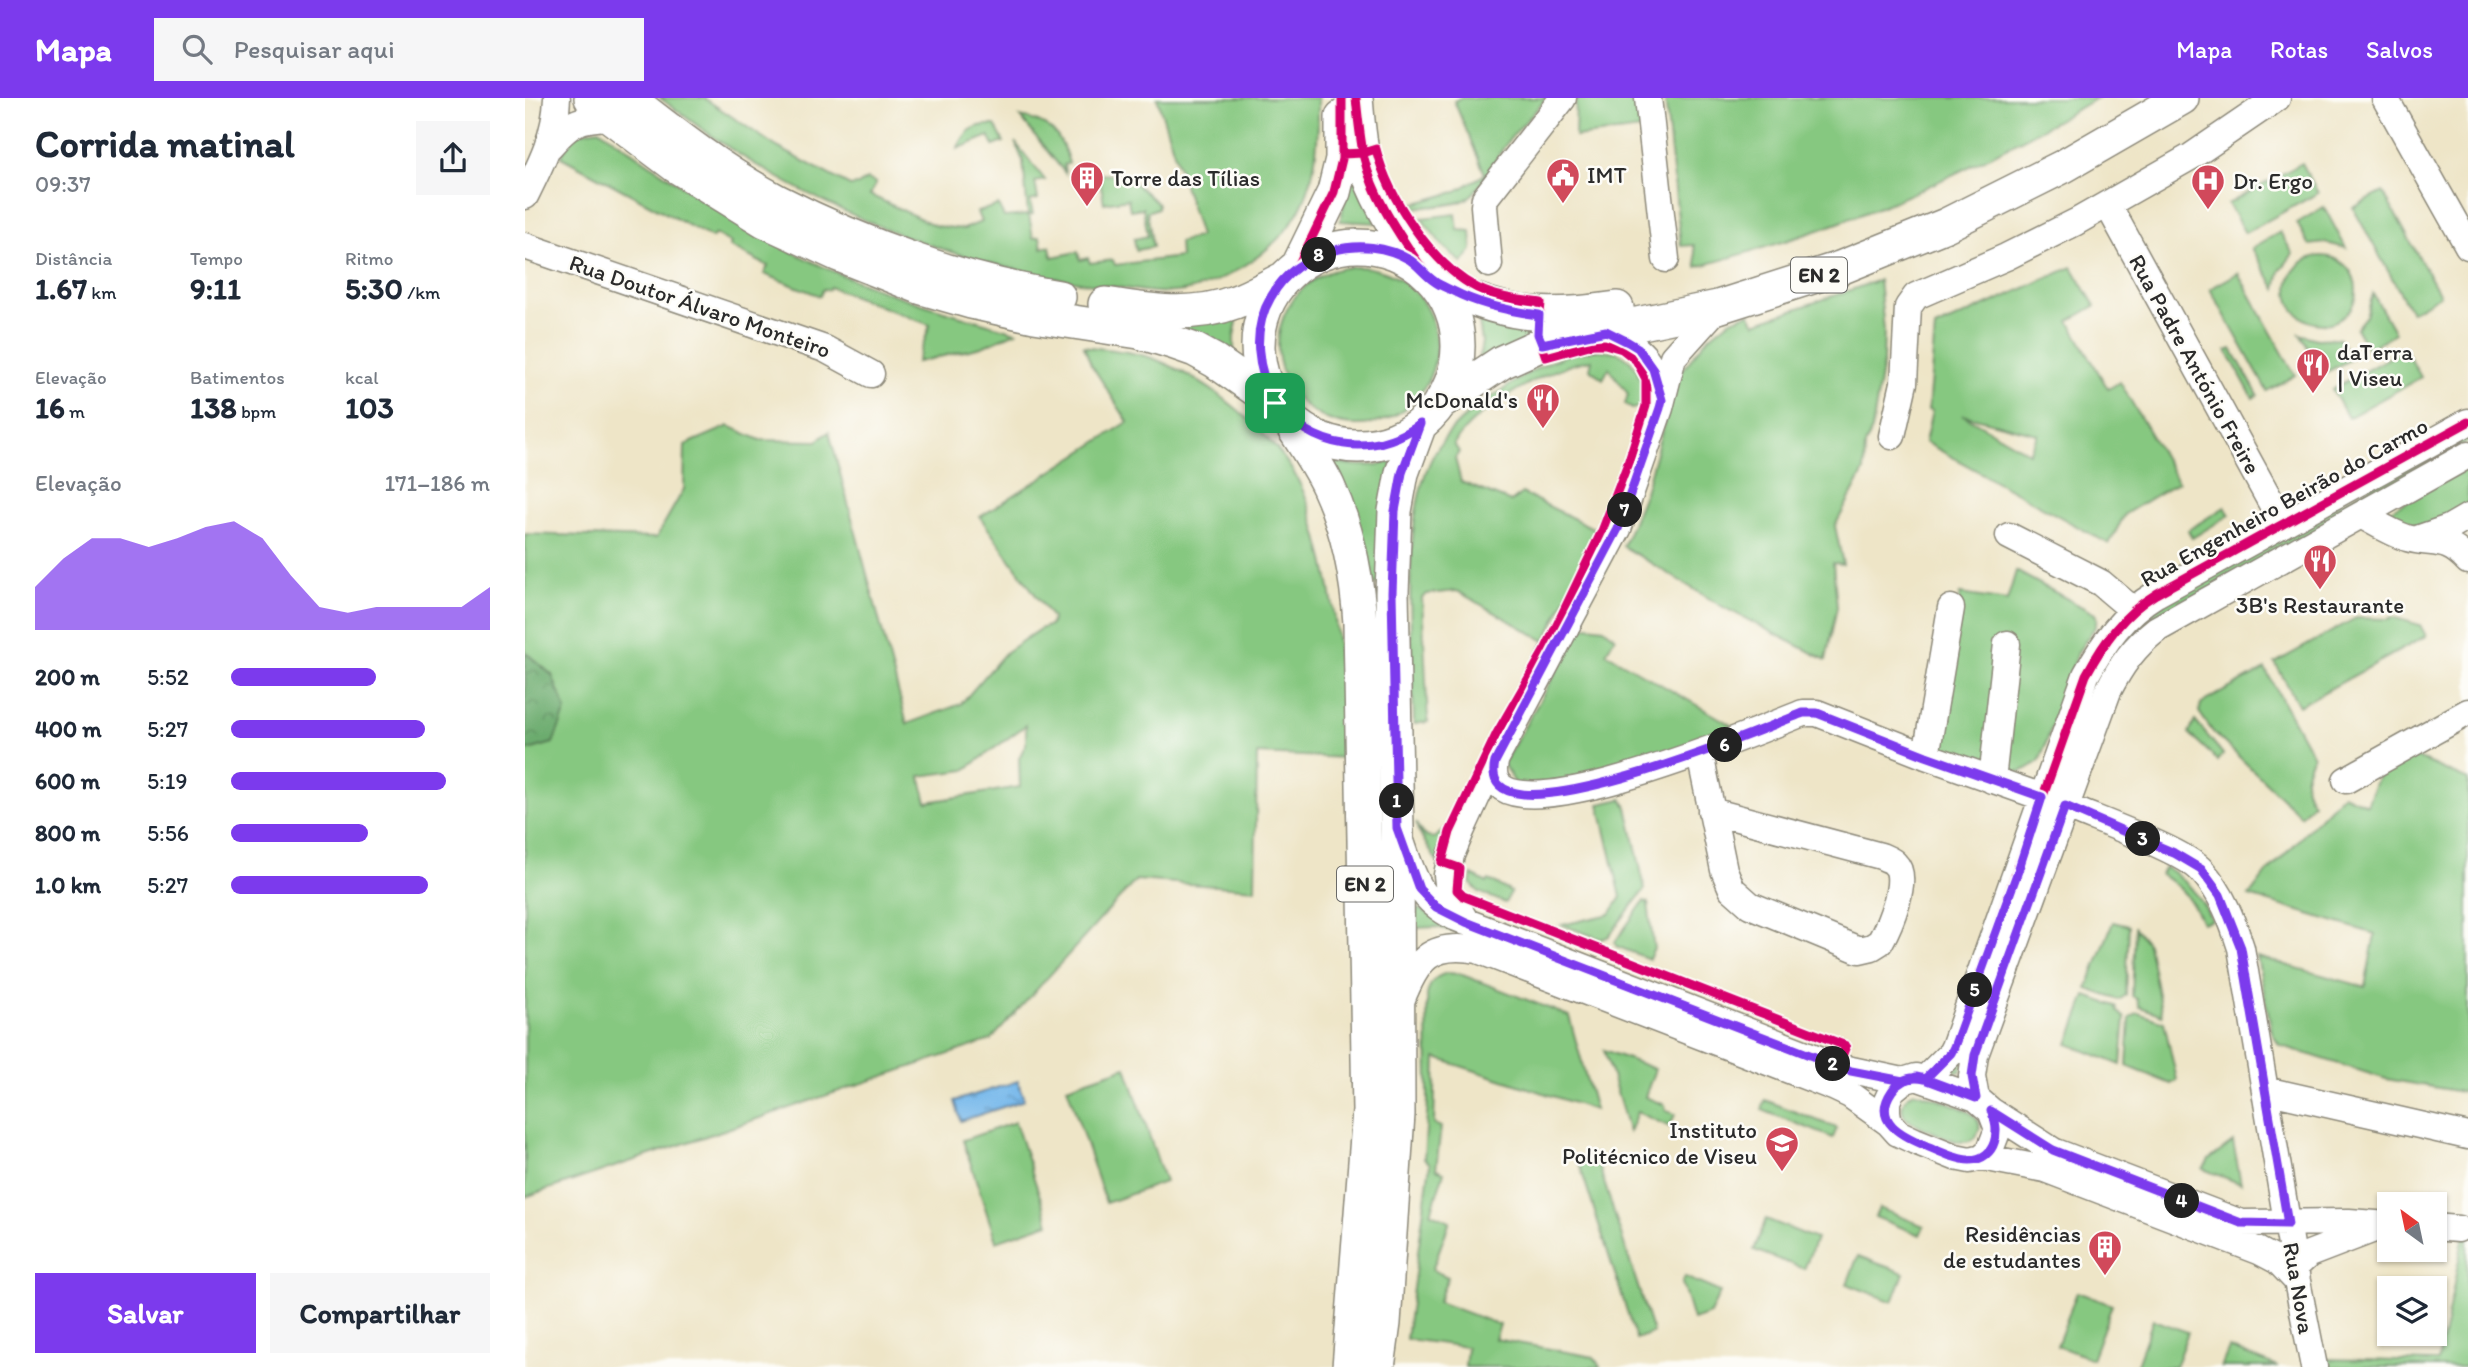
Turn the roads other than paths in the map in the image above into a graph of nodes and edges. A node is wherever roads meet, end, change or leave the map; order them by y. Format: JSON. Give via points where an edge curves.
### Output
{"nodes":[{"id":1,"x":557,"y":98,"type":"edge"},
{"id":2,"x":1342,"y":98,"type":"edge"},
{"id":3,"x":1356,"y":98,"type":"edge"},
{"id":4,"x":1563,"y":98,"type":"edge"},
{"id":5,"x":1649,"y":98,"type":"edge"},
{"id":6,"x":2150,"y":98,"type":"edge"},
{"id":7,"x":2182,"y":98,"type":"edge"},
{"id":8,"x":2277,"y":98,"type":"edge"},
{"id":9,"x":2385,"y":98,"type":"edge"},
{"id":10,"x":610,"y":104,"type":"edge"},
{"id":11,"x":548,"y":148,"type":"junction"},
{"id":12,"x":525,"y":196,"type":"edge"},
{"id":13,"x":2108,"y":205,"type":"junction"},
{"id":14,"x":525,"y":246,"type":"edge"},
{"id":15,"x":2468,"y":246,"type":"edge"},
{"id":16,"x":1666,"y":260,"type":"dead end"},
{"id":17,"x":1489,"y":264,"type":"dead end"},
{"id":18,"x":1291,"y":272,"type":"junction"},
{"id":19,"x":1428,"y":276,"type":"junction"},
{"id":20,"x":1717,"y":307,"type":"junction"},
{"id":21,"x":1606,"y":331,"type":"junction"},
{"id":22,"x":871,"y":373,"type":"dead end"},
{"id":23,"x":1662,"y":400,"type":"junction"},
{"id":24,"x":1280,"y":410,"type":"junction"},
{"id":25,"x":1430,"y":414,"type":"junction"},
{"id":26,"x":2468,"y":422,"type":"edge"},
{"id":27,"x":1892,"y":436,"type":"dead end"},
{"id":28,"x":2468,"y":455,"type":"edge"},
{"id":29,"x":2361,"y":515,"type":"junction"},
{"id":30,"x":2468,"y":517,"type":"edge"},
{"id":31,"x":2283,"y":524,"type":"junction"},
{"id":32,"x":2397,"y":534,"type":"junction"},
{"id":33,"x":2009,"y":536,"type":"dead end"},
{"id":34,"x":2468,"y":561,"type":"edge"},
{"id":35,"x":1951,"y":608,"type":"dead end"},
{"id":36,"x":2133,"y":610,"type":"junction"},
{"id":37,"x":2007,"y":643,"type":"dead end"},
{"id":38,"x":2468,"y":712,"type":"edge"},
{"id":39,"x":1700,"y":754,"type":"junction"},
{"id":40,"x":1926,"y":756,"type":"junction"},
{"id":41,"x":1495,"y":762,"type":"junction"},
{"id":42,"x":1992,"y":780,"type":"junction"},
{"id":43,"x":2346,"y":780,"type":"dead end"},
{"id":44,"x":2053,"y":802,"type":"junction"},
{"id":45,"x":1711,"y":811,"type":"junction"},
{"id":46,"x":1397,"y":828,"type":"junction"},
{"id":47,"x":1466,"y":922,"type":"junction"},
{"id":48,"x":1399,"y":1006,"type":"junction"},
{"id":49,"x":1914,"y":1080,"type":"junction"},
{"id":50,"x":2265,"y":1090,"type":"junction"},
{"id":51,"x":1984,"y":1105,"type":"junction"},
{"id":52,"x":1889,"y":1123,"type":"junction"},
{"id":53,"x":2468,"y":1136,"type":"edge"},
{"id":54,"x":1982,"y":1157,"type":"junction"},
{"id":55,"x":2288,"y":1224,"type":"junction"},
{"id":56,"x":2377,"y":1224,"type":"edge"},
{"id":57,"x":2377,"y":1229,"type":"edge"},
{"id":58,"x":2296,"y":1274,"type":"junction"},
{"id":59,"x":1349,"y":1367,"type":"edge"},
{"id":60,"x":1378,"y":1367,"type":"edge"},
{"id":61,"x":2314,"y":1367,"type":"edge"}],
"edges":[{"from":1,"to":11,"type":"street"},
{"from":2,"to":18,"type":"main road","via":[[1342,159],[1334,192]]},
{"from":3,"to":19,"type":"main road","via":[[1372,183],[1391,222]]},
{"from":4,"to":17,"type":"street","via":[[1485,198]]},
{"from":5,"to":16,"type":"street"},
{"from":6,"to":19,"type":"main road","number":"EN 2","via":[[2002,180],[1873,237],[1738,282],[1665,300],[1543,316],[1473,300]]},
{"from":7,"to":20,"type":"main road","number":"EN 2","via":[[2064,166],[1946,225],[1840,268]]},
{"from":8,"to":13,"type":"street","via":[[2192,156]]},
{"from":9,"to":15,"type":"street"},
{"from":10,"to":11,"type":"street","via":[[566,127]]},
{"from":10,"to":18,"type":"main road","via":[[690,146],[776,200],[848,233],[929,265],[1038,294],[1144,310],[1195,312],[1235,302]]},
{"from":10,"to":24,"type":"main road","via":[[676,166],[765,221],[839,255],[971,302],[1139,332],[1195,350]]},
{"from":11,"to":12,"type":"street"},
{"from":13,"to":27,"type":"street","via":[[1912,299],[1906,325],[1904,383]]},
{"from":13,"to":31,"type":"street","name":"Rua Padre António Freire"},
{"from":14,"to":22,"type":"street","name":"Rua Doutor Álvaro Monteiro","via":[[825,349]]},
{"from":18,"to":19,"type":"main road","number":"EN 2","via":[[1313,257],[1345,247],[1378,248],[1408,259]]},
{"from":18,"to":24,"type":"main road","number":"EN 2","via":[[1270,297],[1260,325],[1258,355],[1265,384]]},
{"from":19,"to":25,"type":"main road","number":"EN 2","via":[[1449,306],[1458,334],[1457,363],[1447,393]]},
{"from":20,"to":21,"type":"main road","number":"EN 2"},
{"from":20,"to":23,"type":"street","via":[[1673,357]]},
{"from":21,"to":23,"type":"street","via":[[1638,348],[1653,369]]},
{"from":21,"to":25,"type":"main road","number":"EN 2","via":[[1519,353],[1484,372]]},
{"from":23,"to":41,"type":"street","via":[[1618,529]]},
{"from":24,"to":25,"type":"main road","number":"EN 2","via":[[1305,431],[1338,444],[1371,445],[1402,436]]},
{"from":24,"to":59,"type":"main road","number":"EN 2","via":[[1328,486],[1353,560],[1360,623],[1369,1111]]},
{"from":25,"to":46,"type":"main road","number":"EN 2","via":[[1405,465],[1395,511],[1392,593]]},
{"from":26,"to":31,"type":"street","name":"Rua Engenheiro Beirão do Carmo"},
{"from":28,"to":29,"type":"street","name":"Rua Engenheiro Beirão do Carmo"},
{"from":29,"to":32,"type":"street"},
{"from":29,"to":44,"type":"street","name":"Rua Engenheiro Beirão do Carmo","via":[[2139,643],[2123,662]]},
{"from":30,"to":32,"type":"street","via":[[2421,538]]},
{"from":31,"to":36,"type":"street","name":"Rua Engenheiro Beirão do Carmo"},
{"from":32,"to":34,"type":"street","via":[[2449,544]]},
{"from":33,"to":36,"type":"street","via":[[2101,583]]},
{"from":35,"to":40,"type":"street"},
{"from":36,"to":44,"type":"street","name":"Rua Engenheiro Beirão do Carmo","via":[[2111,633],[2086,675]]},
{"from":37,"to":42,"type":"street"},
{"from":38,"to":43,"type":"street"},
{"from":39,"to":40,"type":"street","name":"Rua Nova","via":[[1803,713],[1817,713]]},
{"from":39,"to":41,"type":"street","name":"Rua Nova","via":[[1569,790],[1526,796],[1506,790],[1495,779]]},
{"from":39,"to":45,"type":"street"},
{"from":40,"to":42,"type":"street","name":"Rua Nova"},
{"from":41,"to":47,"type":"street","via":[[1462,829],[1447,875],[1448,892]]},
{"from":42,"to":44,"type":"street","name":"Rua Nova"},
{"from":44,"to":49,"type":"street","name":"Rua Engenheiro Beirão do Carmo","via":[[2018,871],[1954,1047]]},
{"from":44,"to":50,"type":"street","name":"Rua Nova","via":[[2201,869],[2220,895],[2241,948]]},
{"from":44,"to":51,"type":"street","name":"Rua Engenheiro Beirão do Carmo","via":[[1975,1055],[1972,1076]]},
{"from":45,"to":45,"type":"street","via":[[1724,870],[1740,899],[1860,950],[1879,942],[1901,887],[1895,864],[1881,856]]},
{"from":46,"to":47,"type":"street","via":[[1419,889],[1436,907]]},
{"from":46,"to":48,"type":"main road","number":"EN 2"},
{"from":47,"to":49,"type":"street","via":[[1851,1071]]},
{"from":48,"to":52,"type":"street","via":[[1421,962],[1450,947],[1478,950],[1833,1087]]},
{"from":48,"to":60,"type":"main road","number":"EN 2","via":[[1398,1114]]},
{"from":49,"to":51,"type":"street"},
{"from":49,"to":52,"type":"street","name":"Rua Engenheiro Beirão do Carmo","via":[[1892,1090],[1887,1101]]},
{"from":50,"to":53,"type":"street"},
{"from":50,"to":55,"type":"street","name":"Rua Nova"},
{"from":51,"to":54,"type":"street","name":"Rua Engenheiro Beirão do Carmo","via":[[1998,1129]]},
{"from":51,"to":55,"type":"street","via":[[2053,1150],[2241,1223]]},
{"from":52,"to":54,"type":"street","via":[[1898,1133],[1937,1150],[1970,1160]]},
{"from":54,"to":58,"type":"street","via":[[2045,1169],[2234,1240]]},
{"from":55,"to":56,"type":"street"},
{"from":55,"to":58,"type":"street","name":"Rua Nova"},
{"from":57,"to":58,"type":"street","via":[[2309,1254]]},
{"from":58,"to":61,"type":"street","name":"Rua Nova"}]}
